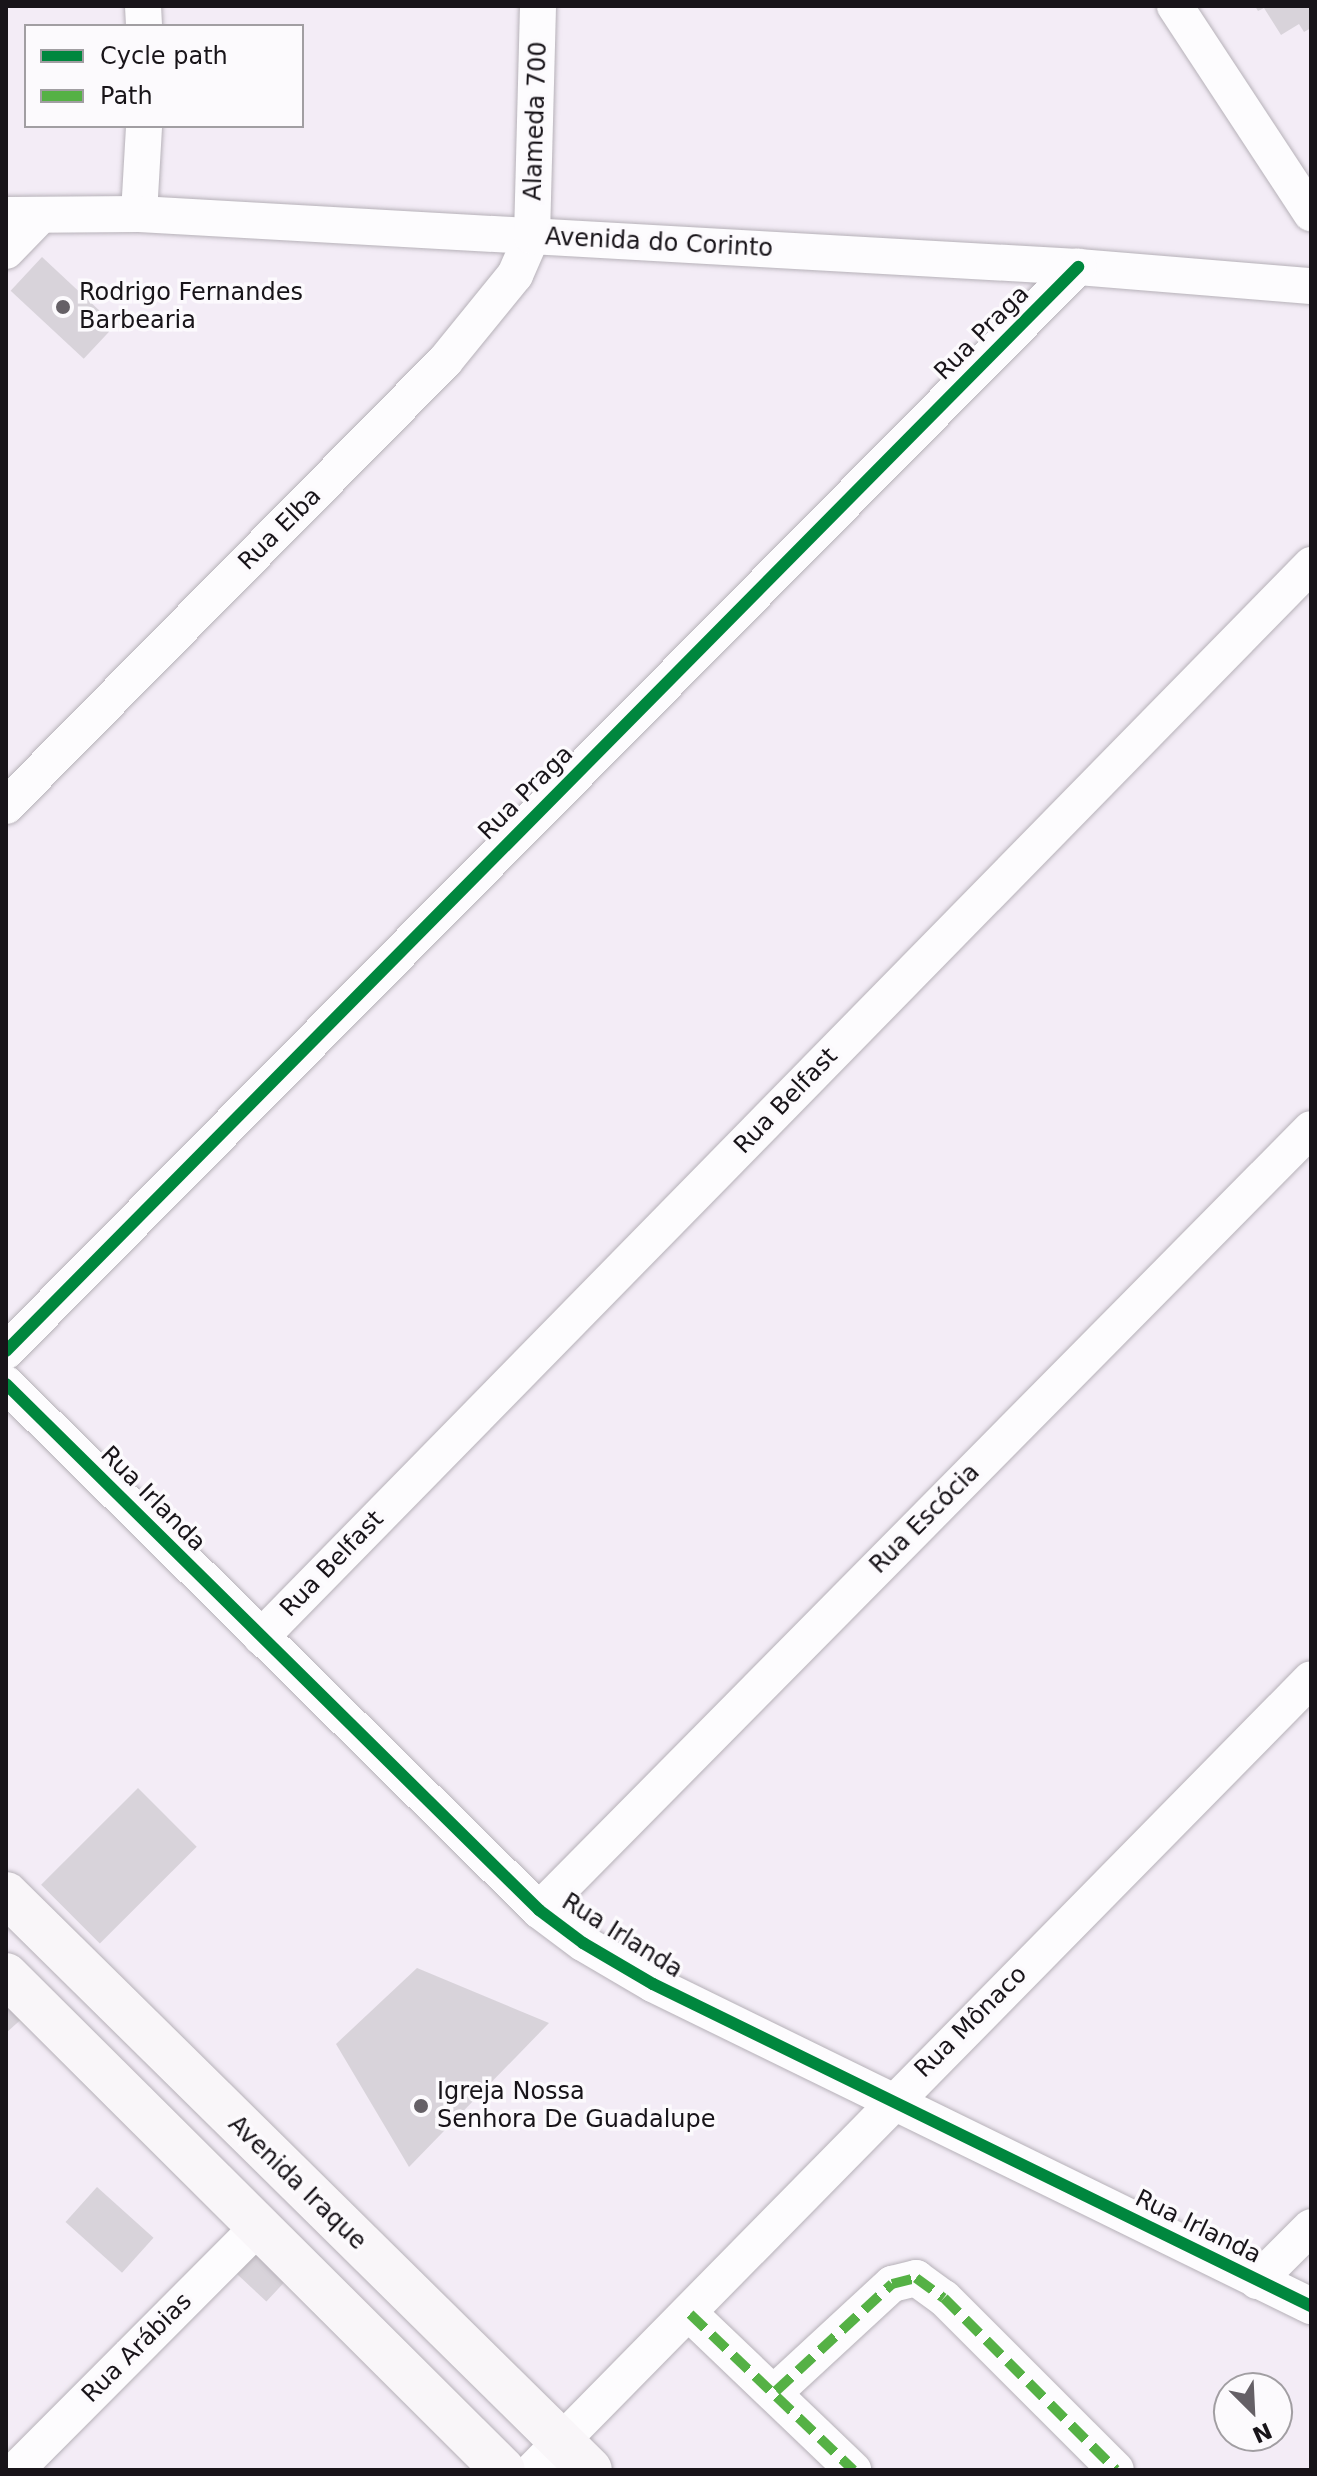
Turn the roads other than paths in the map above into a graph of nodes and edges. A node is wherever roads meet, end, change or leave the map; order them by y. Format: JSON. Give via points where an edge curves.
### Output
{"nodes":[{"id":1,"x":538,"y":6,"type":"edge"},
{"id":2,"x":1175,"y":6,"type":"edge"},
{"id":3,"x":144,"y":128,"type":"edge"},
{"id":4,"x":1311,"y":213,"type":"edge"},
{"id":5,"x":139,"y":214,"type":"junction"},
{"id":6,"x":23,"y":216,"type":"edge"},
{"id":7,"x":532,"y":236,"type":"junction"},
{"id":8,"x":6,"y":251,"type":"edge"},
{"id":9,"x":1078,"y":267,"type":"junction"},
{"id":10,"x":1311,"y":286,"type":"edge"},
{"id":11,"x":1311,"y":565,"type":"edge"},
{"id":12,"x":6,"y":806,"type":"edge"},
{"id":13,"x":1311,"y":1129,"type":"edge"},
{"id":14,"x":6,"y":1351,"type":"edge"},
{"id":15,"x":6,"y":1384,"type":"edge"},
{"id":16,"x":261,"y":1637,"type":"junction"},
{"id":17,"x":1311,"y":1679,"type":"edge"},
{"id":18,"x":6,"y":1894,"type":"edge"},
{"id":19,"x":539,"y":1910,"type":"junction"},
{"id":20,"x":6,"y":1975,"type":"edge"},
{"id":21,"x":892,"y":2102,"type":"junction"},
{"id":22,"x":258,"y":2227,"type":"junction"},
{"id":23,"x":1311,"y":2227,"type":"edge"},
{"id":24,"x":1257,"y":2281,"type":"junction"},
{"id":25,"x":1311,"y":2306,"type":"edge"},
{"id":26,"x":690,"y":2314,"type":"junction"},
{"id":27,"x":776,"y":2391,"type":"junction"},
{"id":28,"x":562,"y":2461,"type":"edge"},
{"id":29,"x":16,"y":2470,"type":"edge"},
{"id":30,"x":503,"y":2470,"type":"edge"},
{"id":31,"x":853,"y":2470,"type":"edge"},
{"id":32,"x":1116,"y":2470,"type":"edge"}],
"edges":[{"from":1,"to":7,"type":"street","name":"Alameda 700"},
{"from":2,"to":4,"type":"street"},
{"from":3,"to":5,"type":"street"},
{"from":5,"to":6,"type":"street","name":"Avenida do Corinto"},
{"from":5,"to":7,"type":"street","name":"Avenida do Corinto"},
{"from":6,"to":8,"type":"street"},
{"from":7,"to":9,"type":"street","name":"Avenida do Corinto"},
{"from":7,"to":12,"type":"street","name":"Rua Elba","via":[[515,275],[474,330]]},
{"from":9,"to":10,"type":"street","name":"Avenida do Corinto"},
{"from":9,"to":14,"type":"street","name":"Rua Praga"},
{"from":11,"to":16,"type":"street","name":"Rua Belfast"},
{"from":13,"to":19,"type":"street","name":"Rua Escócia"},
{"from":15,"to":16,"type":"street","name":"Rua Irlanda"},
{"from":16,"to":19,"type":"street","name":"Rua Irlanda"},
{"from":17,"to":21,"type":"street","name":"Rua Mônaco"},
{"from":18,"to":28,"type":"street","name":"Avenida Iraque"},
{"from":19,"to":21,"type":"street","name":"Rua Irlanda","via":[[653,1984]]},
{"from":20,"to":22,"type":"street"},
{"from":21,"to":24,"type":"street","name":"Rua Irlanda"},
{"from":21,"to":26,"type":"street","name":"Rua Mônaco"},
{"from":22,"to":29,"type":"street","name":"Rua Arábias"},
{"from":22,"to":30,"type":"street"},
{"from":23,"to":24,"type":"street"},
{"from":24,"to":25,"type":"street","name":"Rua Irlanda"},
{"from":26,"to":27,"type":"street"},
{"from":26,"to":28,"type":"street","name":"Rua Mônaco"},
{"from":27,"to":31,"type":"street"},
{"from":27,"to":32,"type":"street","via":[[892,2284],[916,2278],[944,2298]]}]}
